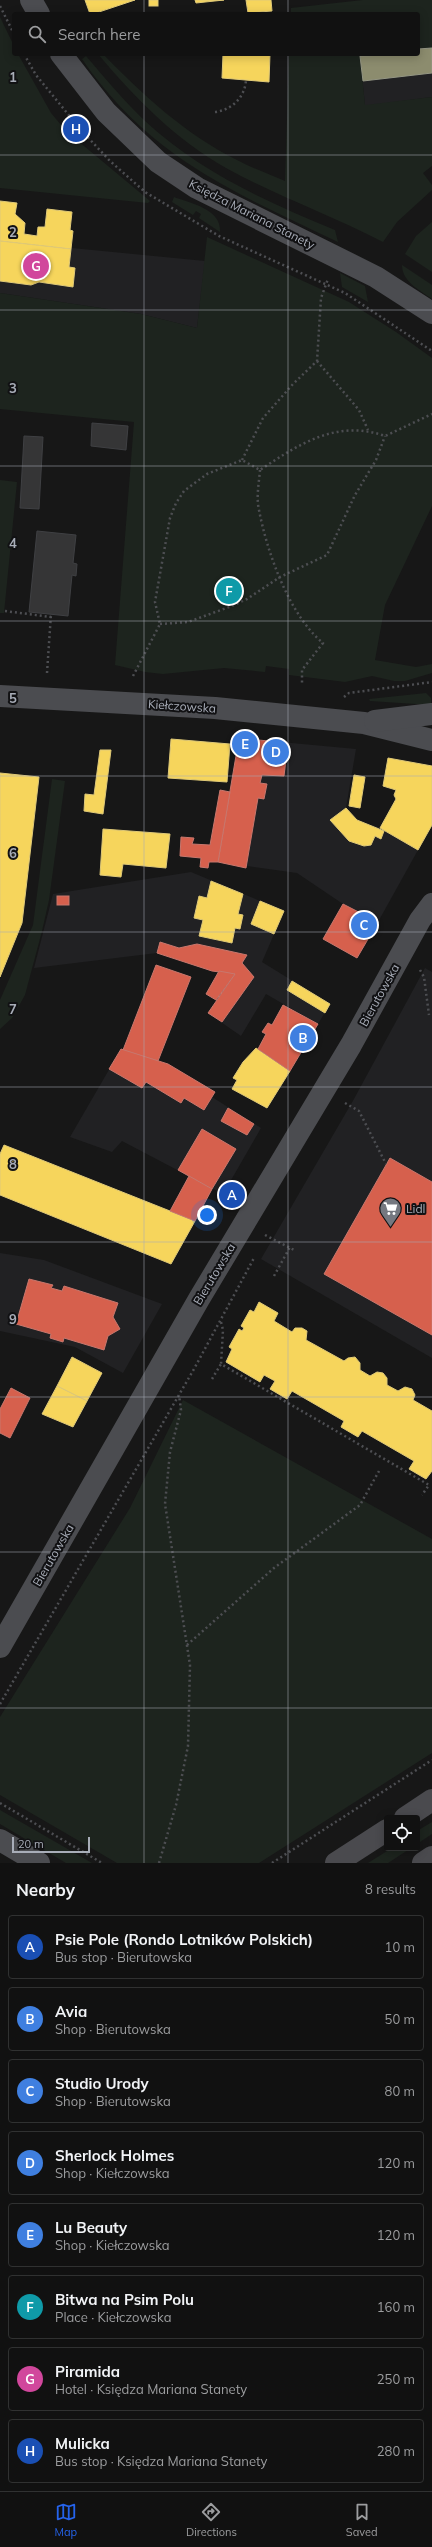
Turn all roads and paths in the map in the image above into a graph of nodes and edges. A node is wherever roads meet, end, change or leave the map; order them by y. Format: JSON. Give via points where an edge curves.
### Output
{"nodes":[{"id":1,"x":31,"y":0,"type":"edge"},
{"id":2,"x":0,"y":6,"type":"edge"},
{"id":3,"x":38,"y":12,"type":"edge"},
{"id":4,"x":12,"y":30,"type":"edge"},
{"id":5,"x":63,"y":56,"type":"edge"},
{"id":6,"x":246,"y":80,"type":"dead end"},
{"id":7,"x":215,"y":112,"type":"dead end"},
{"id":8,"x":325,"y":284,"type":"dead end"},
{"id":9,"x":432,"y":314,"type":"edge"},
{"id":10,"x":317,"y":361,"type":"junction"},
{"id":11,"x":432,"y":414,"type":"edge"},
{"id":12,"x":368,"y":430,"type":"junction"},
{"id":13,"x":385,"y":436,"type":"junction"},
{"id":14,"x":242,"y":460,"type":"junction"},
{"id":15,"x":260,"y":470,"type":"junction"},
{"id":16,"x":280,"y":577,"type":"junction"},
{"id":17,"x":5,"y":611,"type":"dead end"},
{"id":18,"x":160,"y":624,"type":"junction"},
{"id":19,"x":46,"y":672,"type":"dead end"},
{"id":20,"x":133,"y":676,"type":"dead end"},
{"id":21,"x":432,"y":682,"type":"edge"},
{"id":22,"x":302,"y":684,"type":"dead end"},
{"id":23,"x":350,"y":693,"type":"dead end"},
{"id":24,"x":0,"y":696,"type":"edge"},
{"id":25,"x":432,"y":714,"type":"edge"},
{"id":26,"x":364,"y":723,"type":"junction"},
{"id":27,"x":432,"y":740,"type":"edge"},
{"id":28,"x":432,"y":904,"type":"edge"},
{"id":29,"x":419,"y":967,"type":"dead end"},
{"id":30,"x":429,"y":1015,"type":"dead end"},
{"id":31,"x":324,"y":1091,"type":"junction"},
{"id":32,"x":386,"y":1164,"type":"dead end"},
{"id":33,"x":263,"y":1233,"type":"dead end"},
{"id":34,"x":290,"y":1248,"type":"junction"},
{"id":35,"x":296,"y":1251,"type":"dead end"},
{"id":36,"x":253,"y":1262,"type":"dead end"},
{"id":37,"x":274,"y":1276,"type":"dead end"},
{"id":38,"x":220,"y":1322,"type":"junction"},
{"id":39,"x":221,"y":1364,"type":"junction"},
{"id":40,"x":212,"y":1379,"type":"dead end"},
{"id":41,"x":179,"y":1395,"type":"junction"},
{"id":42,"x":379,"y":1471,"type":"dead end"},
{"id":43,"x":422,"y":1495,"type":"dead end"},
{"id":44,"x":187,"y":1645,"type":"junction"},
{"id":45,"x":0,"y":1647,"type":"edge"},
{"id":46,"x":0,"y":1704,"type":"edge"},
{"id":47,"x":432,"y":1760,"type":"edge"},
{"id":48,"x":432,"y":1800,"type":"edge"},
{"id":49,"x":0,"y":1803,"type":"edge"},
{"id":50,"x":410,"y":1815,"type":"edge"},
{"id":51,"x":384,"y":1832,"type":"edge"},
{"id":52,"x":0,"y":1840,"type":"edge"},
{"id":53,"x":432,"y":1857,"type":"edge"},
{"id":54,"x":39,"y":1863,"type":"edge"},
{"id":55,"x":102,"y":1863,"type":"edge"},
{"id":56,"x":159,"y":1863,"type":"edge"},
{"id":57,"x":272,"y":1863,"type":"edge"},
{"id":58,"x":336,"y":1863,"type":"edge"},
{"id":59,"x":423,"y":1863,"type":"edge"}],
"edges":[{"from":1,"to":3,"type":"street"},
{"from":2,"to":4,"type":"path"},
{"from":5,"to":9,"type":"street","name":"Księdza Mariana Stanety","via":[[106,112],[165,166],[196,188],[376,277]]},
{"from":6,"to":7,"type":"path","via":[[245,92],[229,109]]},
{"from":8,"to":10,"type":"path","via":[[321,298]]},
{"from":10,"to":12,"type":"path","via":[[359,410]]},
{"from":10,"to":14,"type":"path","via":[[292,384],[264,418]]},
{"from":11,"to":13,"type":"path"},
{"from":12,"to":13,"type":"path"},
{"from":12,"to":15,"type":"path","via":[[354,429],[323,435],[299,444]]},
{"from":13,"to":16,"type":"path","via":[[376,460],[355,495],[327,555]]},
{"from":14,"to":15,"type":"path"},
{"from":14,"to":18,"type":"path","via":[[207,474],[184,491],[176,503],[170,518],[156,602]]},
{"from":15,"to":16,"type":"path","via":[[258,509],[271,558]]},
{"from":16,"to":18,"type":"path","via":[[247,599],[222,610],[188,622]]},
{"from":16,"to":22,"type":"path","via":[[296,610],[315,637],[323,643],[302,670]]},
{"from":17,"to":19,"type":"path","via":[[51,615]]},
{"from":18,"to":20,"type":"path"},
{"from":21,"to":23,"type":"path"},
{"from":24,"to":26,"type":"street","name":"Kiełczowska","via":[[215,708]]},
{"from":25,"to":26,"type":"street","name":"Kiełczowska"},
{"from":26,"to":27,"type":"street","name":"Kiełczowska"},
{"from":28,"to":31,"type":"street","name":"Bierutowska","via":[[420,920]]},
{"from":29,"to":30,"type":"path","via":[[424,977]]},
{"from":31,"to":32,"type":"path","via":[[359,1111]]},
{"from":31,"to":45,"type":"street","name":"Bierutowska","via":[[199,1299]]},
{"from":33,"to":34,"type":"path"},
{"from":34,"to":35,"type":"path"},
{"from":34,"to":37,"type":"path"},
{"from":36,"to":38,"type":"path"},
{"from":38,"to":39,"type":"path","via":[[223,1330]]},
{"from":38,"to":41,"type":"path"},
{"from":39,"to":40,"type":"path"},
{"from":39,"to":43,"type":"path","via":[[429,1485]]},
{"from":41,"to":44,"type":"path","via":[[181,1410],[170,1452],[165,1504]]},
{"from":41,"to":46,"type":"path"},
{"from":42,"to":44,"type":"path","via":[[360,1505],[274,1568]]},
{"from":44,"to":56,"type":"path","via":[[190,1665],[188,1746],[176,1805]]},
{"from":47,"to":57,"type":"path"},
{"from":48,"to":50,"type":"main road"},
{"from":49,"to":55,"type":"path"},
{"from":51,"to":58,"type":"main road"},
{"from":52,"to":54,"type":"street"},
{"from":53,"to":59,"type":"main road"}]}
